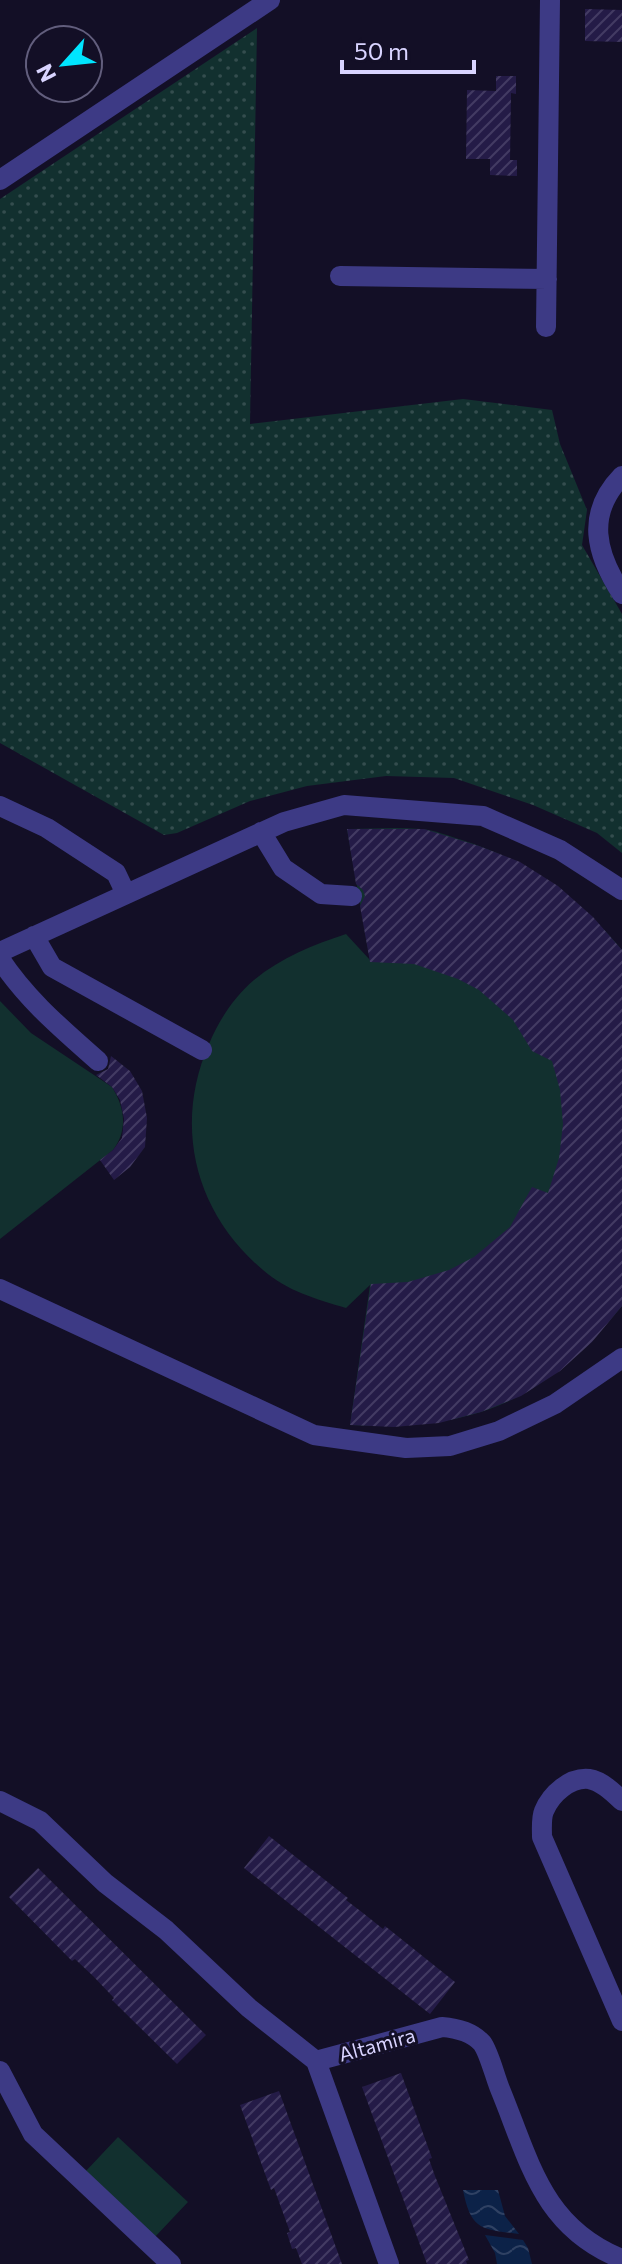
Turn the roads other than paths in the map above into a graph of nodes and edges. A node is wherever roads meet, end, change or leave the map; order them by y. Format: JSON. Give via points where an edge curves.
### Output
{"nodes":[{"id":1,"x":270,"y":0,"type":"edge"},
{"id":2,"x":550,"y":0,"type":"edge"},
{"id":3,"x":0,"y":180,"type":"edge"},
{"id":4,"x":340,"y":276,"type":"dead end"},
{"id":5,"x":547,"y":279,"type":"junction"},
{"id":6,"x":546,"y":327,"type":"dead end"},
{"id":7,"x":622,"y":476,"type":"edge"},
{"id":8,"x":622,"y":594,"type":"edge"},
{"id":9,"x":0,"y":806,"type":"edge"},
{"id":10,"x":261,"y":832,"type":"junction"},
{"id":11,"x":622,"y":890,"type":"edge"},
{"id":12,"x":126,"y":894,"type":"junction"},
{"id":13,"x":352,"y":896,"type":"dead end"},
{"id":14,"x":34,"y":936,"type":"junction"},
{"id":15,"x":0,"y":952,"type":"edge"},
{"id":16,"x":0,"y":959,"type":"edge"},
{"id":17,"x":202,"y":1050,"type":"dead end"},
{"id":18,"x":98,"y":1061,"type":"dead end"},
{"id":19,"x":0,"y":1289,"type":"edge"},
{"id":20,"x":622,"y":1358,"type":"edge"},
{"id":21,"x":0,"y":1801,"type":"edge"},
{"id":22,"x":622,"y":1801,"type":"edge"},
{"id":23,"x":622,"y":2021,"type":"edge"},
{"id":24,"x":316,"y":2061,"type":"junction"},
{"id":25,"x":0,"y":2071,"type":"edge"},
{"id":26,"x":622,"y":2259,"type":"edge"},
{"id":27,"x":171,"y":2264,"type":"edge"},
{"id":28,"x":389,"y":2264,"type":"edge"}],
"edges":[{"from":1,"to":3,"type":"street"},
{"from":2,"to":5,"type":"street"},
{"from":4,"to":5,"type":"street"},
{"from":5,"to":6,"type":"street"},
{"from":7,"to":8,"type":"street","via":[[611,487],[595,531],[607,572]]},
{"from":9,"to":12,"type":"street","via":[[47,828],[116,873]]},
{"from":10,"to":11,"type":"street","via":[[344,805],[483,816],[560,850]]},
{"from":10,"to":12,"type":"street"},
{"from":10,"to":13,"type":"street","via":[[283,868],[321,894]]},
{"from":12,"to":14,"type":"street"},
{"from":14,"to":15,"type":"street"},
{"from":14,"to":17,"type":"street","via":[[52,967]]},
{"from":16,"to":18,"type":"street","via":[[47,1017]]},
{"from":19,"to":20,"type":"street","via":[[314,1435],[406,1448],[450,1446],[499,1431],[555,1404]]},
{"from":21,"to":24,"type":"street","name":"Altamira","via":[[40,1821],[105,1883]]},
{"from":22,"to":23,"type":"street","via":[[590,1779],[568,1783],[543,1813],[542,1837]]},
{"from":24,"to":26,"type":"street","name":"Altamira","via":[[442,2027],[458,2028],[481,2043],[540,2189],[558,2215],[584,2240]]},
{"from":24,"to":28,"type":"street"},
{"from":25,"to":27,"type":"street","via":[[33,2134]]}]}
